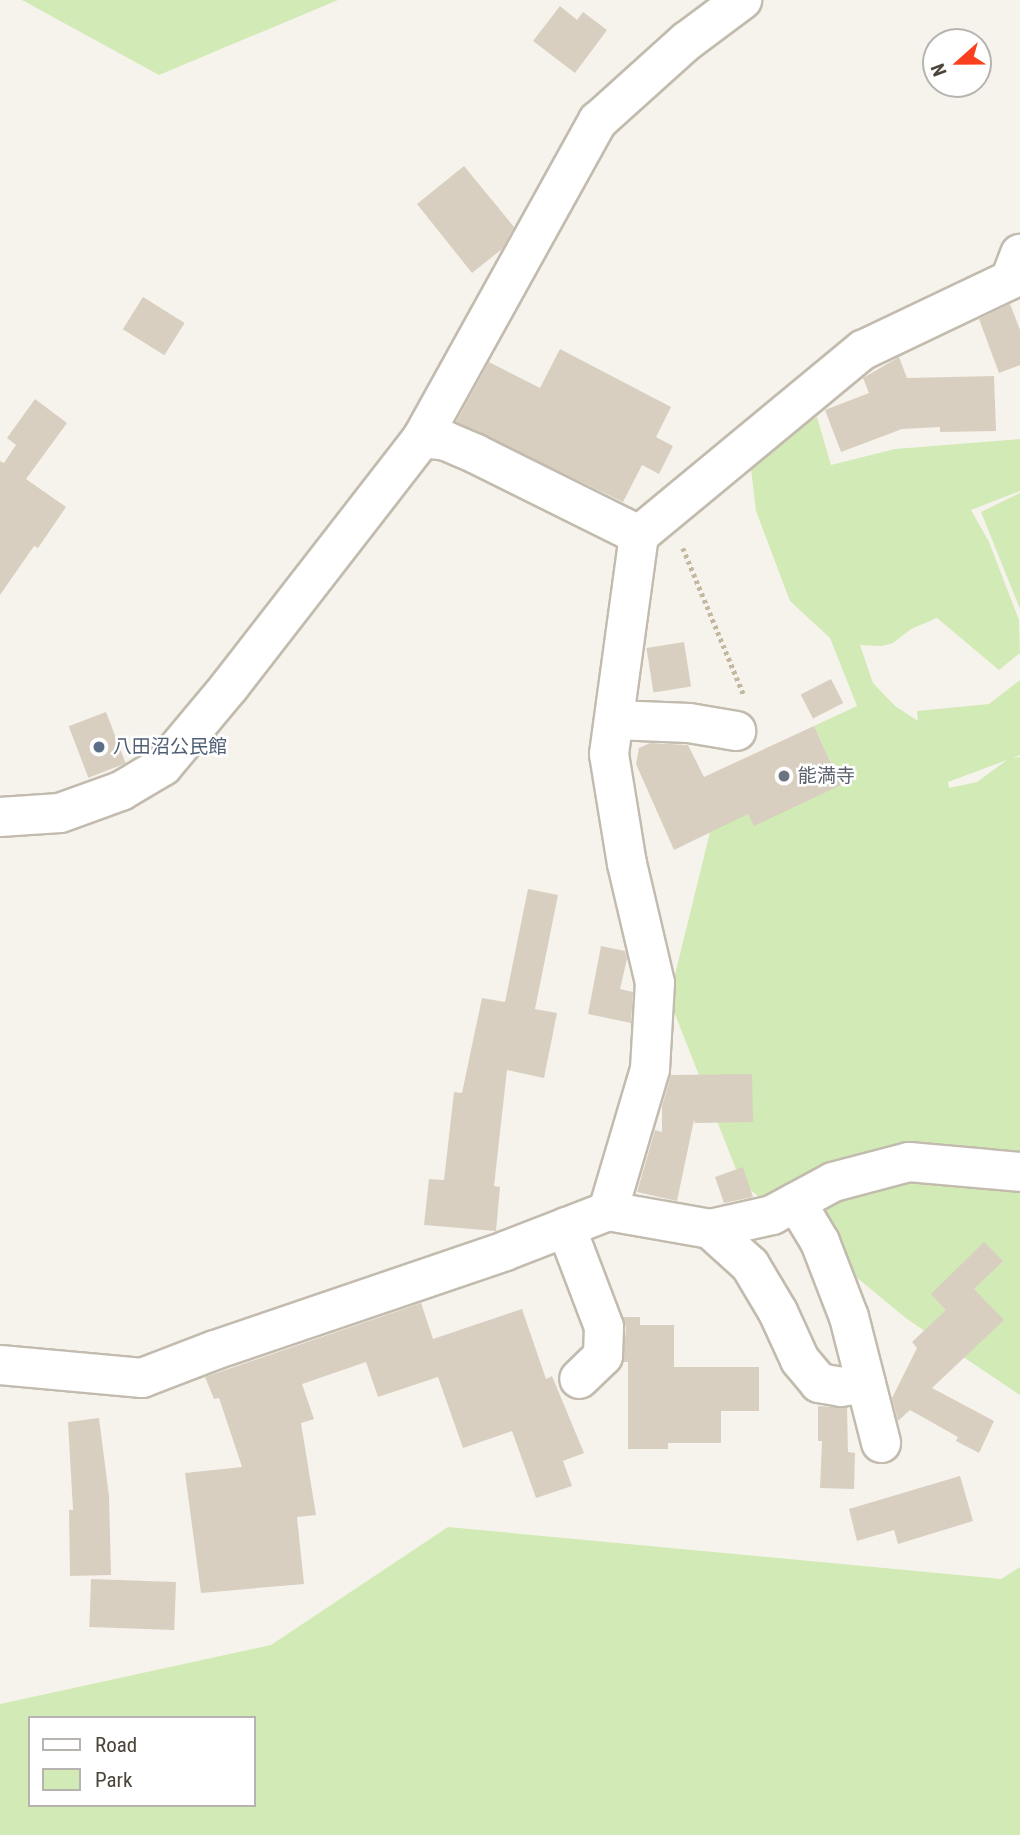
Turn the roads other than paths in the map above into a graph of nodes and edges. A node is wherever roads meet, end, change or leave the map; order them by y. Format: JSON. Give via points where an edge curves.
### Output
{"nodes":[{"id":1,"x":742,"y":0,"type":"edge"},
{"id":2,"x":1020,"y":254,"type":"edge"},
{"id":3,"x":422,"y":438,"type":"junction"},
{"id":4,"x":639,"y":536,"type":"junction"},
{"id":5,"x":741,"y":716,"type":"road end"},
{"id":6,"x":614,"y":720,"type":"junction"},
{"id":7,"x":0,"y":817,"type":"edge"},
{"id":8,"x":1020,"y":1172,"type":"edge"},
{"id":9,"x":796,"y":1202,"type":"junction"},
{"id":10,"x":608,"y":1210,"type":"junction"},
{"id":11,"x":566,"y":1227,"type":"junction"},
{"id":12,"x":710,"y":1229,"type":"junction"},
{"id":13,"x":0,"y":1366,"type":"edge"},
{"id":14,"x":579,"y":1379,"type":"dead end"},
{"id":15,"x":866,"y":1383,"type":"junction"},
{"id":16,"x":881,"y":1443,"type":"dead end"}],
"edges":[{"from":1,"to":3,"type":"street","via":[[687,41],[598,121]]},
{"from":2,"to":4,"type":"street","via":[[1010,280],[863,350]]},
{"from":3,"to":4,"type":"street","via":[[446,441],[476,454]]},
{"from":3,"to":7,"type":"street","via":[[163,766],[121,790],[60,813]]},
{"from":4,"to":6,"type":"street"},
{"from":5,"to":6,"type":"street","via":[[689,723]]},
{"from":6,"to":10,"type":"street","via":[[609,754],[627,864],[655,983],[650,1069]]},
{"from":8,"to":9,"type":"street","via":[[909,1161],[833,1182]]},
{"from":9,"to":12,"type":"street","via":[[772,1215]]},
{"from":9,"to":15,"type":"street","via":[[820,1242],[849,1317]]},
{"from":10,"to":11,"type":"street"},
{"from":10,"to":12,"type":"street"},
{"from":11,"to":13,"type":"street","via":[[142,1378]]},
{"from":11,"to":14,"type":"street","via":[[604,1328],[603,1356]]},
{"from":12,"to":15,"type":"street","via":[[750,1265],[800,1360],[818,1383],[841,1387]]},
{"from":15,"to":16,"type":"street"}]}
